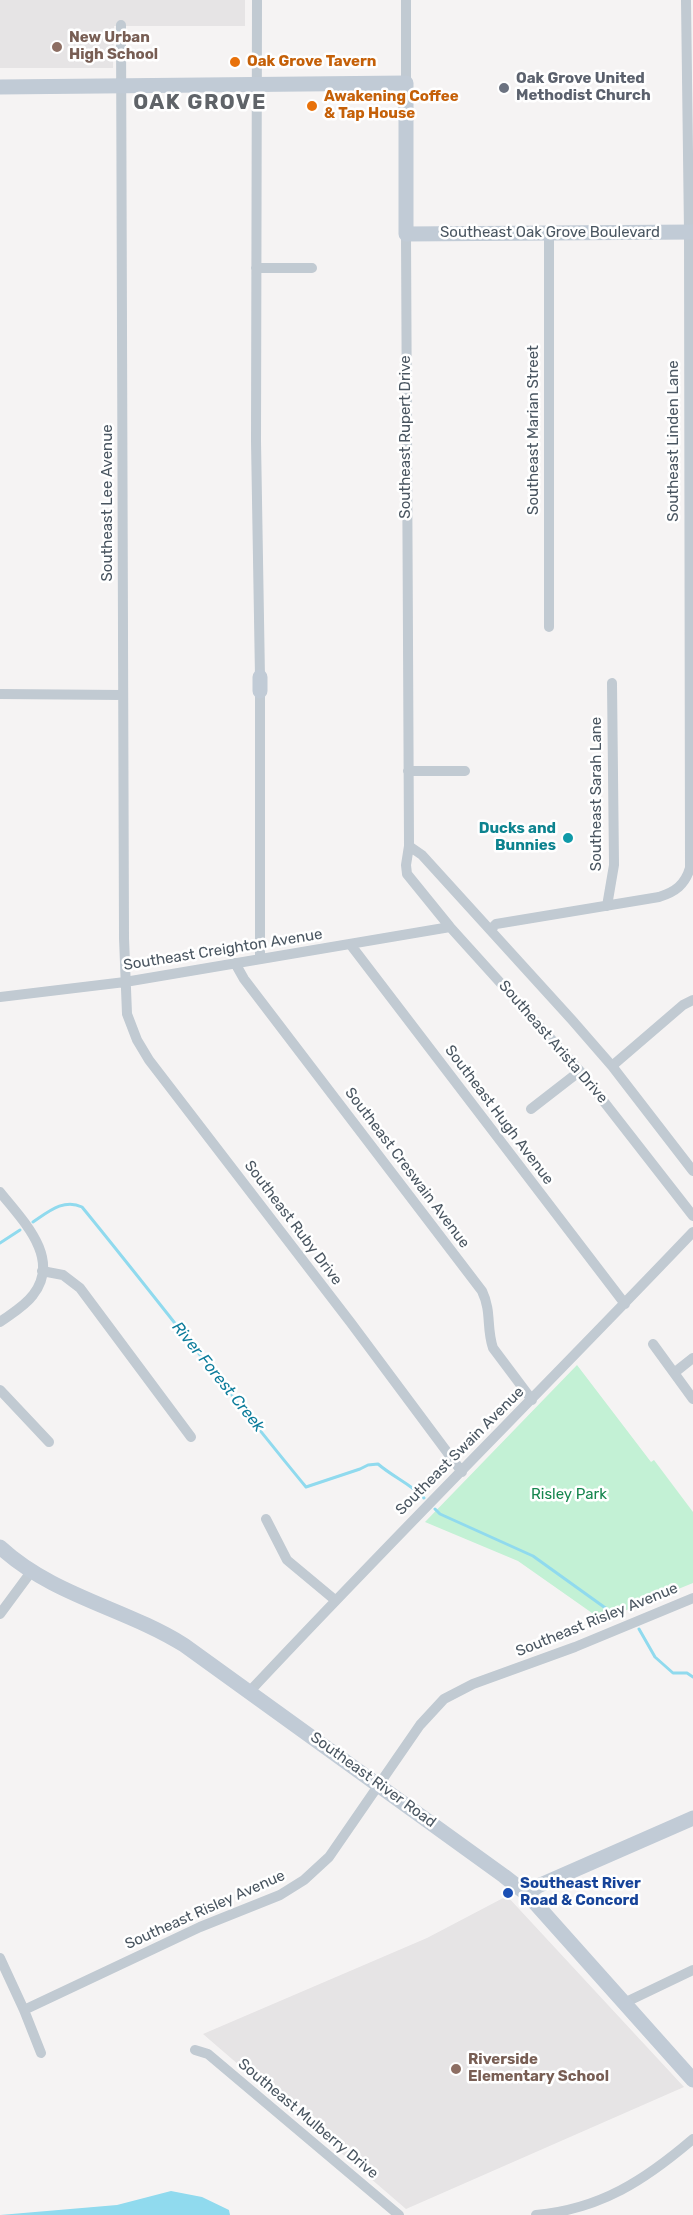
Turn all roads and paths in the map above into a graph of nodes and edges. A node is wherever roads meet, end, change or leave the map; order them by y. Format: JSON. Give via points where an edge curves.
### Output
{"nodes":[{"id":1,"x":257,"y":0,"type":"edge"},
{"id":2,"x":406,"y":0,"type":"edge"},
{"id":3,"x":686,"y":0,"type":"edge"},
{"id":4,"x":121,"y":25,"type":"dead end"},
{"id":5,"x":406,"y":83,"type":"junction"},
{"id":6,"x":258,"y":85,"type":"junction"},
{"id":7,"x":690,"y":85,"type":"edge"},
{"id":8,"x":122,"y":86,"type":"junction"},
{"id":9,"x":0,"y":87,"type":"edge"},
{"id":10,"x":691,"y":232,"type":"edge"},
{"id":11,"x":549,"y":233,"type":"junction"},
{"id":12,"x":406,"y":234,"type":"junction"},
{"id":13,"x":256,"y":268,"type":"junction"},
{"id":14,"x":312,"y":268,"type":"dead end"},
{"id":15,"x":691,"y":282,"type":"edge"},
{"id":16,"x":549,"y":627,"type":"dead end"},
{"id":17,"x":612,"y":683,"type":"dead end"},
{"id":18,"x":0,"y":694,"type":"edge"},
{"id":19,"x":123,"y":695,"type":"junction"},
{"id":20,"x":408,"y":771,"type":"junction"},
{"id":21,"x":465,"y":771,"type":"dead end"},
{"id":22,"x":409,"y":846,"type":"junction"},
{"id":23,"x":407,"y":874,"type":"joint"},
{"id":24,"x":607,"y":906,"type":"junction"},
{"id":25,"x":450,"y":927,"type":"junction"},
{"id":26,"x":491,"y":929,"type":"junction"},
{"id":27,"x":350,"y":944,"type":"junction"},
{"id":28,"x":260,"y":958,"type":"junction"},
{"id":29,"x":235,"y":963,"type":"junction"},
{"id":30,"x":125,"y":982,"type":"junction"},
{"id":31,"x":0,"y":996,"type":"edge"},
{"id":32,"x":693,"y":1000,"type":"edge"},
{"id":33,"x":612,"y":1066,"type":"junction"},
{"id":34,"x":580,"y":1071,"type":"junction"},
{"id":35,"x":531,"y":1109,"type":"dead end"},
{"id":36,"x":693,"y":1171,"type":"edge"},
{"id":37,"x":0,"y":1192,"type":"edge"},
{"id":38,"x":693,"y":1216,"type":"edge"},
{"id":39,"x":693,"y":1232,"type":"edge"},
{"id":40,"x":42,"y":1271,"type":"junction"},
{"id":41,"x":624,"y":1304,"type":"junction"},
{"id":42,"x":0,"y":1322,"type":"edge"},
{"id":43,"x":653,"y":1344,"type":"dead end"},
{"id":44,"x":693,"y":1358,"type":"edge"},
{"id":45,"x":674,"y":1373,"type":"junction"},
{"id":46,"x":0,"y":1390,"type":"edge"},
{"id":47,"x":693,"y":1399,"type":"edge"},
{"id":48,"x":532,"y":1400,"type":"junction"},
{"id":49,"x":191,"y":1437,"type":"dead end"},
{"id":50,"x":49,"y":1442,"type":"dead end"},
{"id":51,"x":462,"y":1472,"type":"junction"},
{"id":52,"x":266,"y":1519,"type":"dead end"},
{"id":53,"x":0,"y":1547,"type":"edge"},
{"id":54,"x":31,"y":1572,"type":"junction"},
{"id":55,"x":693,"y":1598,"type":"edge"},
{"id":56,"x":335,"y":1600,"type":"junction"},
{"id":57,"x":0,"y":1614,"type":"edge"},
{"id":58,"x":250,"y":1691,"type":"junction"},
{"id":59,"x":379,"y":1785,"type":"junction"},
{"id":60,"x":693,"y":1818,"type":"edge"},
{"id":61,"x":527,"y":1894,"type":"junction"},
{"id":62,"x":0,"y":1958,"type":"edge"},
{"id":63,"x":693,"y":1970,"type":"edge"},
{"id":64,"x":624,"y":2003,"type":"junction"},
{"id":65,"x":24,"y":2010,"type":"junction"},
{"id":66,"x":195,"y":2050,"type":"dead end"},
{"id":67,"x":40,"y":2052,"type":"dead end"},
{"id":68,"x":693,"y":2080,"type":"edge"},
{"id":69,"x":693,"y":2139,"type":"edge"},
{"id":70,"x":582,"y":2211,"type":"edge"},
{"id":71,"x":399,"y":2215,"type":"edge"},
{"id":72,"x":536,"y":2215,"type":"edge"}],
"edges":[{"from":1,"to":6,"type":"street"},
{"from":2,"to":5,"type":"street","name":"Southeast Rupert Drive"},
{"from":3,"to":7,"type":"street","name":"Southeast Linden Lane"},
{"from":4,"to":8,"type":"street","name":"Southeast Lee Avenue"},
{"from":5,"to":6,"type":"street"},
{"from":5,"to":12,"type":"street","name":"Southeast Rupert Drive"},
{"from":6,"to":8,"type":"street"},
{"from":6,"to":13,"type":"street"},
{"from":7,"to":10,"type":"street","name":"Southeast Linden Lane"},
{"from":8,"to":9,"type":"street"},
{"from":8,"to":19,"type":"street","name":"Southeast Lee Avenue"},
{"from":10,"to":11,"type":"street","name":"Southeast Oak Grove Boulevard"},
{"from":10,"to":15,"type":"street","name":"Southeast Linden Lane"},
{"from":11,"to":12,"type":"street","name":"Southeast Oak Grove Boulevard"},
{"from":11,"to":16,"type":"street","name":"Southeast Marian Street"},
{"from":12,"to":20,"type":"street","name":"Southeast Rupert Drive"},
{"from":13,"to":14,"type":"street"},
{"from":13,"to":28,"type":"street"},
{"from":15,"to":24,"type":"street","name":"Southeast Linden Lane","via":[[690,868],[685,881],[674,891]]},
{"from":17,"to":24,"type":"street","name":"Southeast Sarah Lane","via":[[614,865]]},
{"from":18,"to":19,"type":"street"},
{"from":19,"to":30,"type":"street","name":"Southeast Lee Avenue"},
{"from":20,"to":21,"type":"street"},
{"from":20,"to":22,"type":"street","name":"Southeast Rupert Drive"},
{"from":22,"to":23,"type":"street","name":"Southeast Rupert Drive"},
{"from":22,"to":26,"type":"street","name":"Southeast Arista Drive"},
{"from":23,"to":25,"type":"street","name":"Southeast Arista Drive"},
{"from":24,"to":26,"type":"street","via":[[496,924]]},
{"from":25,"to":27,"type":"street","name":"Southeast Creighton Avenue"},
{"from":25,"to":34,"type":"street","name":"Southeast Arista Drive"},
{"from":26,"to":33,"type":"street","name":"Southeast Arista Drive"},
{"from":27,"to":28,"type":"street","name":"Southeast Creighton Avenue"},
{"from":27,"to":41,"type":"street","name":"Southeast Hugh Avenue"},
{"from":28,"to":29,"type":"street","name":"Southeast Creighton Avenue"},
{"from":29,"to":30,"type":"street","name":"Southeast Creighton Avenue"},
{"from":29,"to":48,"type":"street","name":"Southeast Creswain Avenue","via":[[482,1291],[488,1304],[493,1348]]},
{"from":30,"to":31,"type":"street","name":"Southeast Creighton Avenue"},
{"from":30,"to":51,"type":"street","name":"Southeast Ruby Drive","via":[[127,1014],[149,1060]]},
{"from":32,"to":33,"type":"street"},
{"from":33,"to":36,"type":"street","name":"Southeast Arista Drive"},
{"from":34,"to":35,"type":"street"},
{"from":34,"to":38,"type":"street","name":"Southeast Arista Drive"},
{"from":37,"to":40,"type":"street","via":[[37,1240]]},
{"from":39,"to":41,"type":"street","name":"Southeast Swain Avenue"},
{"from":40,"to":42,"type":"street","via":[[33,1295]]},
{"from":40,"to":49,"type":"street","via":[[63,1275],[80,1287]]},
{"from":41,"to":48,"type":"street","name":"Southeast Swain Avenue"},
{"from":43,"to":45,"type":"street"},
{"from":44,"to":45,"type":"street"},
{"from":45,"to":47,"type":"street"},
{"from":46,"to":50,"type":"street"},
{"from":48,"to":51,"type":"street","name":"Southeast Swain Avenue"},
{"from":51,"to":56,"type":"street","name":"Southeast Swain Avenue"},
{"from":52,"to":56,"type":"street","via":[[287,1560]]},
{"from":53,"to":54,"type":"street","name":"Southeast River Road"},
{"from":54,"to":57,"type":"street"},
{"from":54,"to":58,"type":"street","name":"Southeast River Road","via":[[168,1636]]},
{"from":55,"to":59,"type":"street","name":"Southeast Risley Avenue","via":[[455,1692],[420,1725]]},
{"from":56,"to":58,"type":"street","name":"Southeast Swain Avenue"},
{"from":58,"to":59,"type":"street","name":"Southeast River Road"},
{"from":59,"to":61,"type":"street","name":"Southeast River Road"},
{"from":59,"to":65,"type":"street","name":"Southeast Risley Avenue","via":[[329,1857],[290,1890]]},
{"from":60,"to":61,"type":"street"},
{"from":61,"to":64,"type":"street","name":"Southeast River Road"},
{"from":62,"to":65,"type":"street"},
{"from":63,"to":64,"type":"street"},
{"from":64,"to":68,"type":"street","name":"Southeast River Road"},
{"from":65,"to":67,"type":"street"},
{"from":66,"to":71,"type":"street","name":"Southeast Mulberry Drive","via":[[208,2054]]},
{"from":69,"to":70,"type":"street","via":[[633,2184]]},
{"from":70,"to":72,"type":"street"}]}
